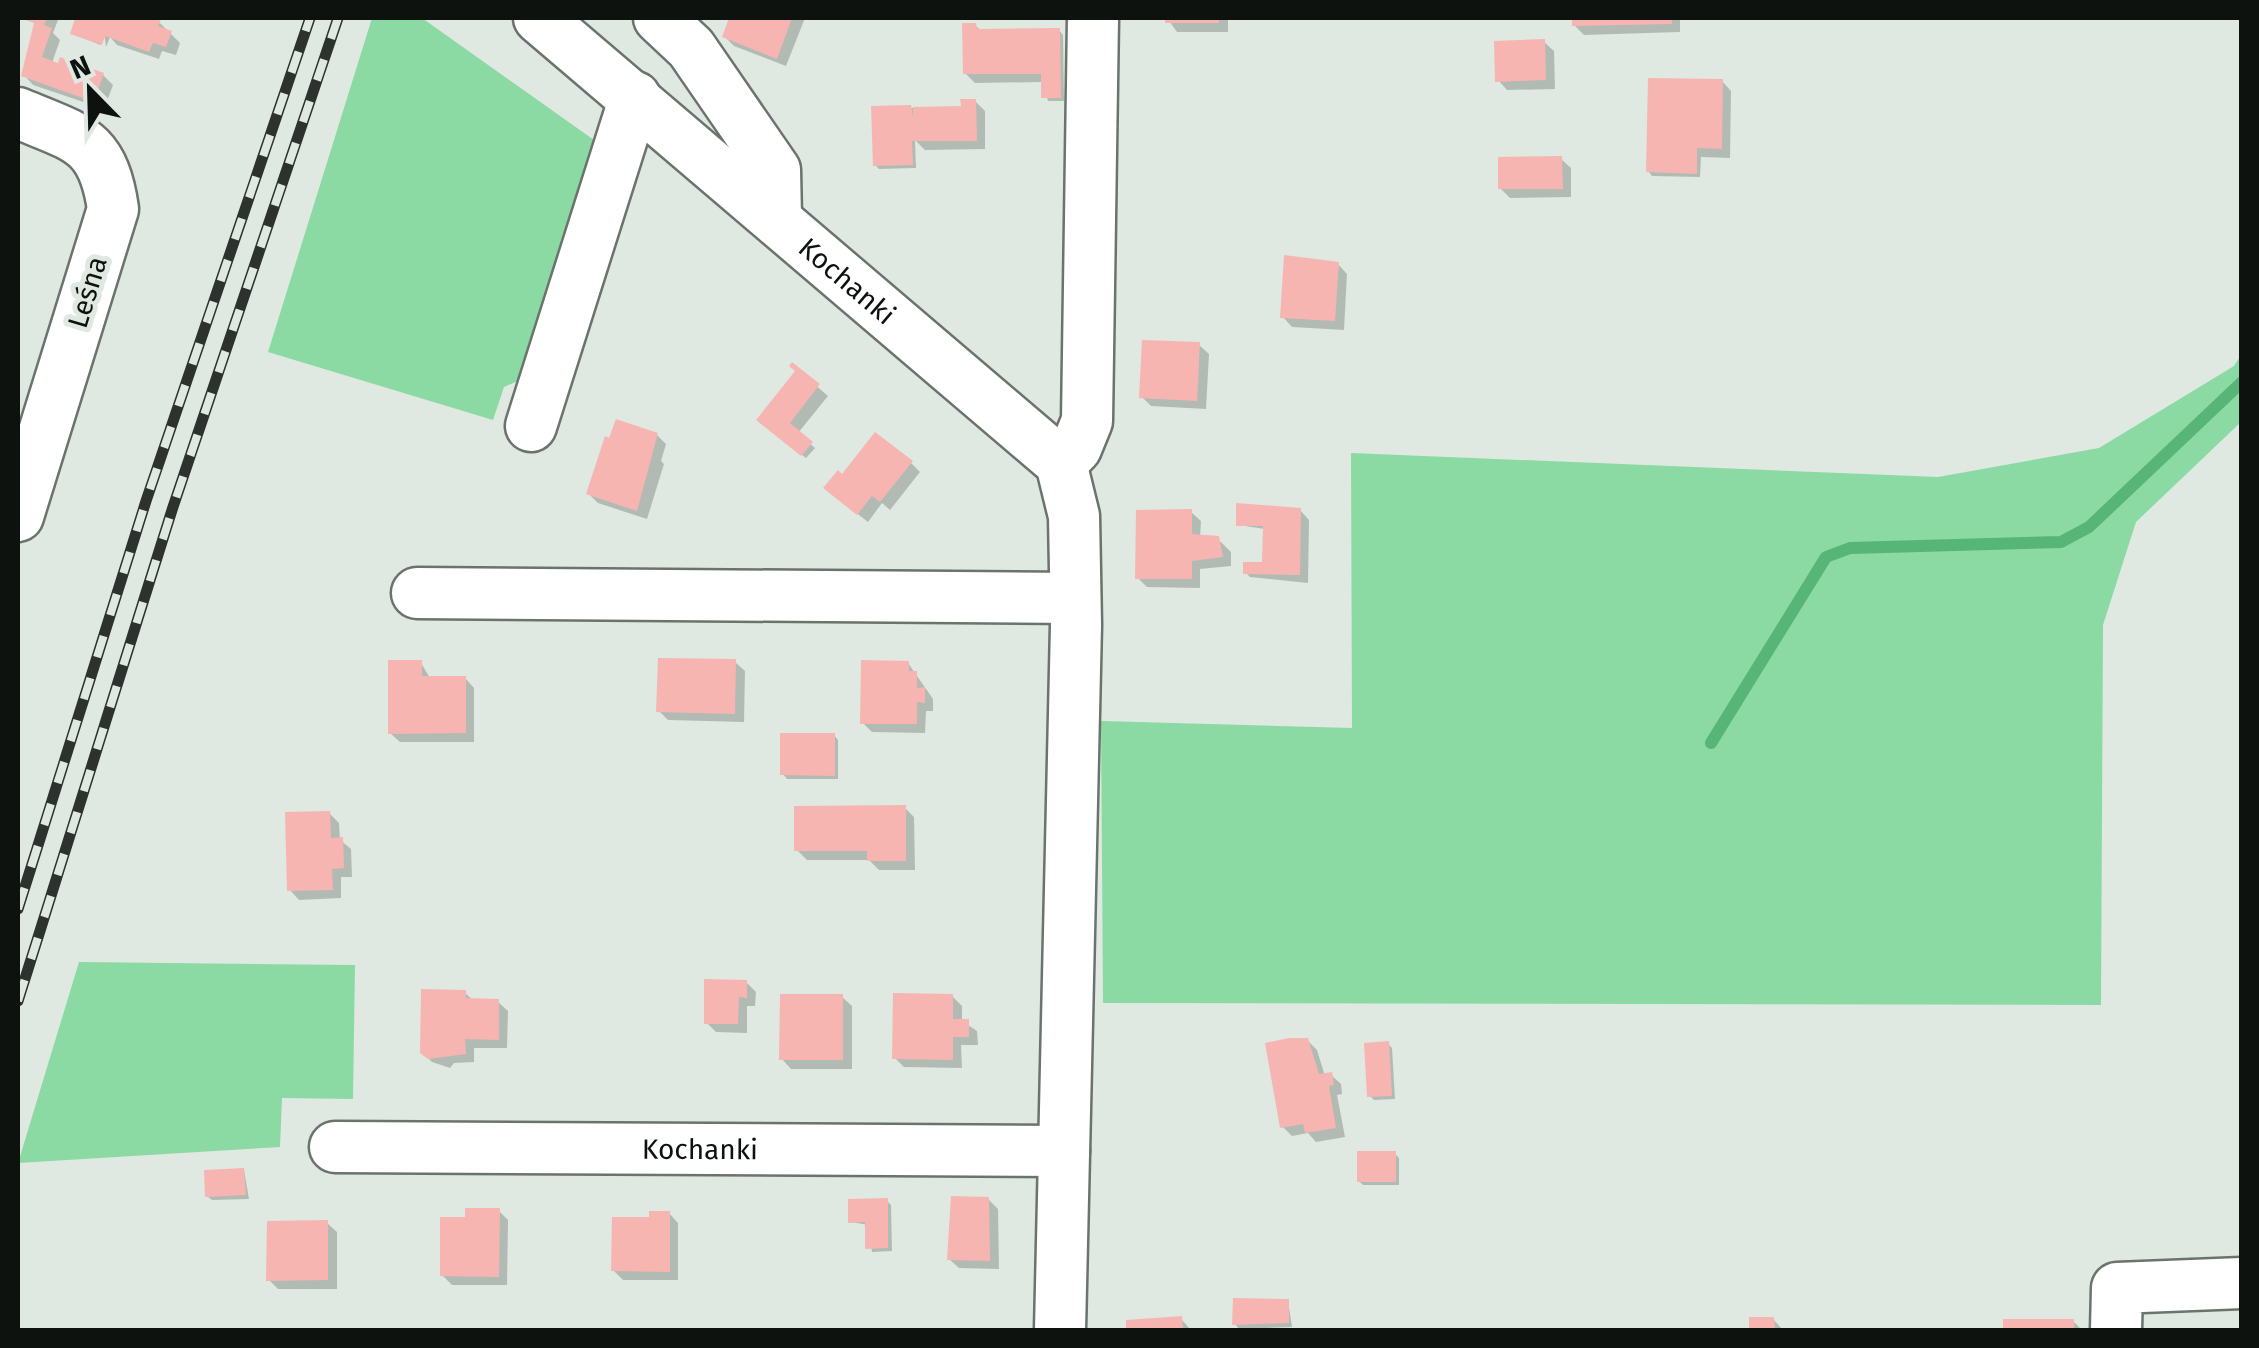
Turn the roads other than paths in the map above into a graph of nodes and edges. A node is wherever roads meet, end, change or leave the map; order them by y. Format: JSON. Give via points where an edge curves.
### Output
{"nodes":[{"id":1,"x":539,"y":18,"type":"edge"},
{"id":2,"x":658,"y":18,"type":"edge"},
{"id":3,"x":1093,"y":18,"type":"edge"},
{"id":4,"x":634,"y":98,"type":"junction"},
{"id":5,"x":18,"y":113,"type":"edge"},
{"id":6,"x":776,"y":217,"type":"junction"},
{"id":7,"x":531,"y":426,"type":"dead end"},
{"id":8,"x":1062,"y":464,"type":"junction"},
{"id":9,"x":18,"y":516,"type":"edge"},
{"id":10,"x":417,"y":592,"type":"dead end"},
{"id":11,"x":1075,"y":598,"type":"junction"},
{"id":12,"x":335,"y":1146,"type":"dead end"},
{"id":13,"x":1064,"y":1151,"type":"junction"},
{"id":14,"x":2242,"y":1283,"type":"edge"},
{"id":15,"x":1060,"y":1330,"type":"edge"},
{"id":16,"x":2116,"y":1330,"type":"edge"}],
"edges":[{"from":1,"to":4,"type":"street","name":"Kochanki"},
{"from":2,"to":6,"type":"street","via":[[691,48],[775,170]]},
{"from":3,"to":8,"type":"street","via":[[1087,422]]},
{"from":4,"to":6,"type":"street","name":"Kochanki"},
{"from":4,"to":7,"type":"street"},
{"from":5,"to":9,"type":"street","name":"Leśna","via":[[79,139],[108,170],[113,209]]},
{"from":6,"to":8,"type":"street","name":"Kochanki"},
{"from":8,"to":11,"type":"street","via":[[1074,516]]},
{"from":10,"to":11,"type":"street"},
{"from":11,"to":13,"type":"street"},
{"from":12,"to":13,"type":"street","name":"Kochanki"},
{"from":13,"to":15,"type":"street"},
{"from":14,"to":16,"type":"street","via":[[2117,1288]]}]}
